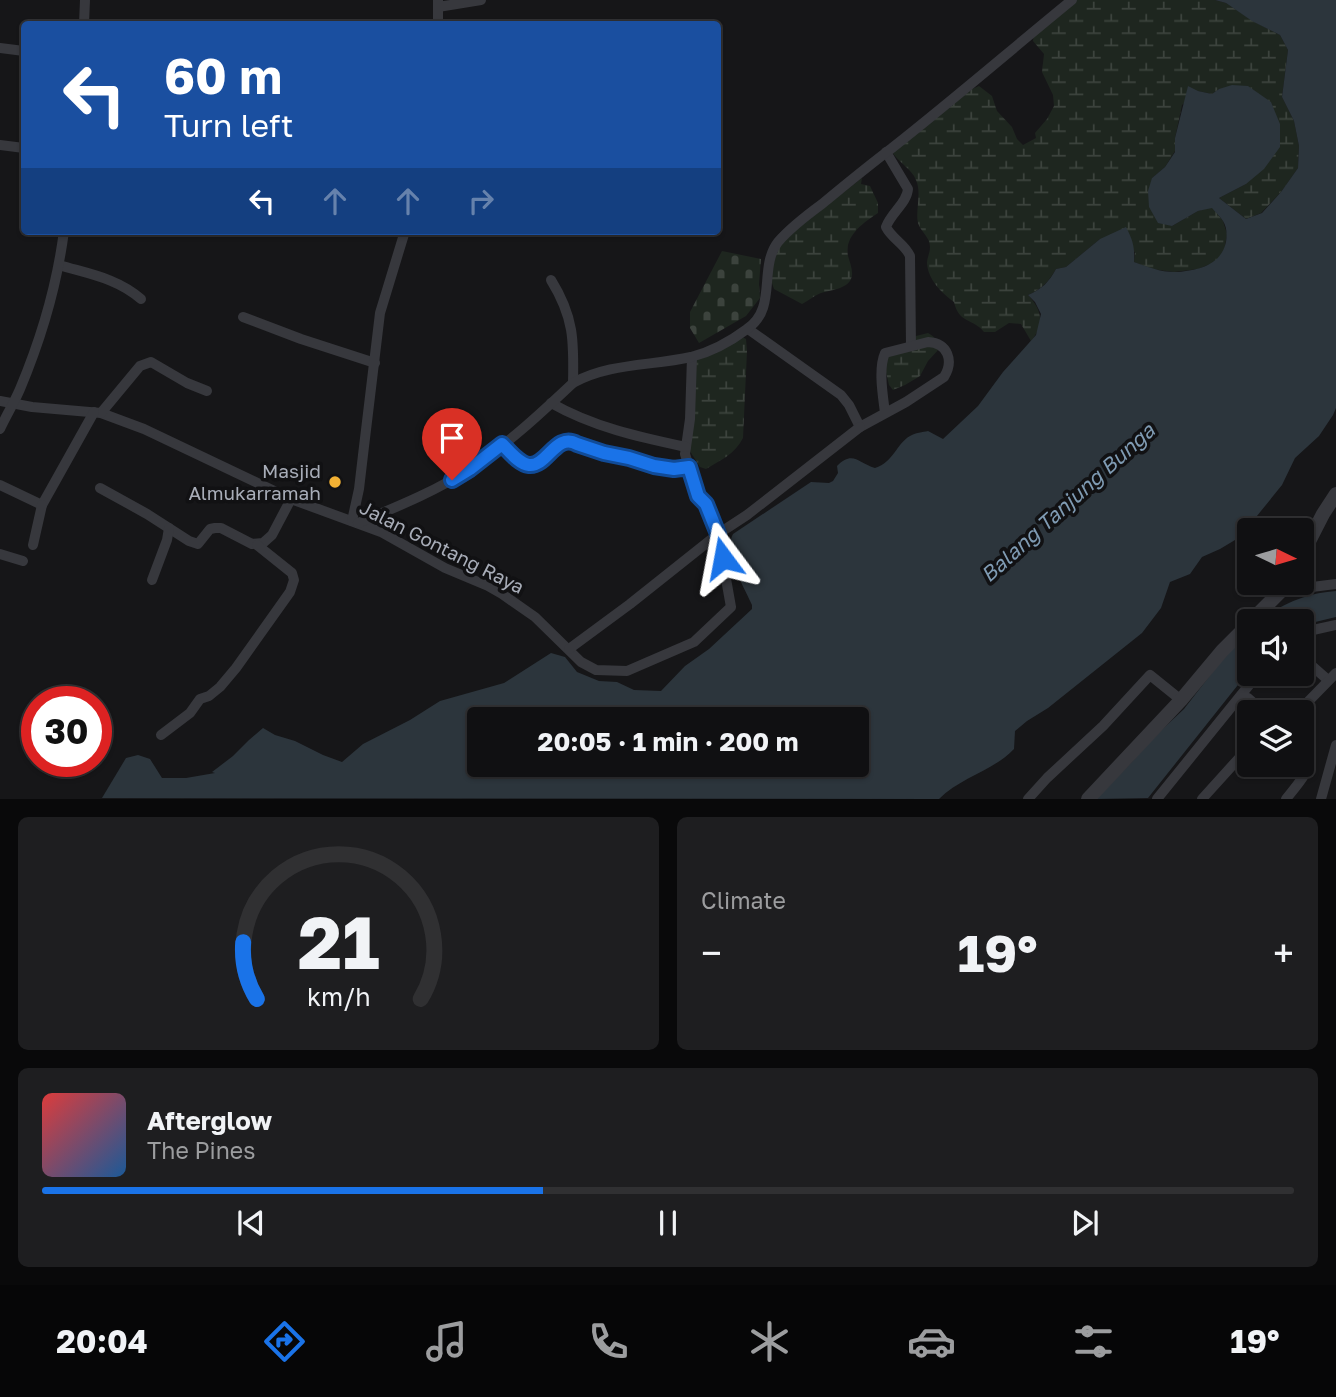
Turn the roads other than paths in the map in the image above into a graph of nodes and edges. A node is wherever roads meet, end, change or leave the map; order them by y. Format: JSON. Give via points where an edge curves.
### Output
{"nodes":[{"id":1,"x":85,"y":0,"type":"edge"},
{"id":2,"x":481,"y":0,"type":"edge"},
{"id":3,"x":1072,"y":0,"type":"edge"},
{"id":4,"x":438,"y":4,"type":"edge"},
{"id":5,"x":84,"y":21,"type":"edge"},
{"id":6,"x":0,"y":48,"type":"edge"},
{"id":7,"x":21,"y":51,"type":"edge"},
{"id":8,"x":0,"y":145,"type":"edge"},
{"id":9,"x":21,"y":148,"type":"edge"},
{"id":10,"x":886,"y":152,"type":"junction"},
{"id":11,"x":63,"y":235,"type":"edge"},
{"id":12,"x":404,"y":235,"type":"edge"},
{"id":13,"x":59,"y":265,"type":"junction"},
{"id":14,"x":551,"y":280,"type":"dead end"},
{"id":15,"x":141,"y":299,"type":"dead end"},
{"id":16,"x":243,"y":317,"type":"dead end"},
{"id":17,"x":748,"y":328,"type":"junction"},
{"id":18,"x":911,"y":346,"type":"junction"},
{"id":19,"x":692,"y":357,"type":"junction"},
{"id":20,"x":375,"y":363,"type":"junction"},
{"id":21,"x":573,"y":383,"type":"junction"},
{"id":22,"x":207,"y":391,"type":"dead end"},
{"id":23,"x":0,"y":401,"type":"edge"},
{"id":24,"x":551,"y":403,"type":"junction"},
{"id":25,"x":13,"y":404,"type":"junction"},
{"id":26,"x":98,"y":412,"type":"junction"},
{"id":27,"x":885,"y":413,"type":"junction"},
{"id":28,"x":860,"y":427,"type":"junction"},
{"id":29,"x":0,"y":429,"type":"edge"},
{"id":30,"x":502,"y":444,"type":"junction"},
{"id":31,"x":686,"y":447,"type":"junction"},
{"id":32,"x":689,"y":467,"type":"junction"},
{"id":33,"x":0,"y":485,"type":"edge"},
{"id":34,"x":100,"y":488,"type":"dead end"},
{"id":35,"x":1336,"y":494,"type":"edge"},
{"id":36,"x":291,"y":499,"type":"junction"},
{"id":37,"x":41,"y":505,"type":"junction"},
{"id":38,"x":355,"y":522,"type":"junction"},
{"id":39,"x":169,"y":528,"type":"junction"},
{"id":40,"x":1314,"y":532,"type":"edge"},
{"id":41,"x":718,"y":534,"type":"junction"},
{"id":42,"x":33,"y":545,"type":"dead end"},
{"id":43,"x":257,"y":545,"type":"junction"},
{"id":44,"x":0,"y":554,"type":"edge"},
{"id":45,"x":23,"y":561,"type":"dead end"},
{"id":46,"x":152,"y":580,"type":"dead end"},
{"id":47,"x":1336,"y":584,"type":"edge"},
{"id":48,"x":1314,"y":585,"type":"edge"},
{"id":49,"x":1275,"y":595,"type":"edge"},
{"id":50,"x":1262,"y":609,"type":"edge"},
{"id":51,"x":1336,"y":625,"type":"edge"},
{"id":52,"x":1314,"y":630,"type":"edge"},
{"id":53,"x":1237,"y":635,"type":"edge"},
{"id":54,"x":569,"y":649,"type":"junction"},
{"id":55,"x":1314,"y":665,"type":"edge"},
{"id":56,"x":1332,"y":676,"type":"edge"},
{"id":57,"x":1248,"y":686,"type":"edge"},
{"id":58,"x":1248,"y":698,"type":"dead end"},
{"id":59,"x":1181,"y":700,"type":"junction"},
{"id":60,"x":1250,"y":700,"type":"edge"},
{"id":61,"x":1309,"y":700,"type":"edge"},
{"id":62,"x":161,"y":735,"type":"dead end"},
{"id":63,"x":1336,"y":745,"type":"edge"},
{"id":64,"x":1237,"y":760,"type":"edge"},
{"id":65,"x":1302,"y":777,"type":"edge"},
{"id":66,"x":1028,"y":799,"type":"edge"},
{"id":67,"x":1088,"y":799,"type":"edge"},
{"id":68,"x":1157,"y":799,"type":"edge"},
{"id":69,"x":1202,"y":799,"type":"edge"},
{"id":70,"x":1286,"y":799,"type":"edge"},
{"id":71,"x":1321,"y":799,"type":"edge"}],
"edges":[{"from":1,"to":5,"type":"street"},
{"from":2,"to":4,"type":"street"},
{"from":3,"to":10,"type":"street"},
{"from":6,"to":7,"type":"street"},
{"from":8,"to":9,"type":"street"},
{"from":10,"to":17,"type":"street","via":[[778,242],[768,268],[762,313]]},
{"from":10,"to":18,"type":"street","via":[[908,189],[886,227],[910,256]]},
{"from":11,"to":13,"type":"street"},
{"from":12,"to":20,"type":"street","via":[[380,313]]},
{"from":13,"to":15,"type":"street","via":[[116,282]]},
{"from":13,"to":25,"type":"street"},
{"from":14,"to":21,"type":"street","via":[[570,317]]},
{"from":16,"to":20,"type":"street"},
{"from":17,"to":19,"type":"street"},
{"from":17,"to":28,"type":"street","via":[[841,395]]},
{"from":18,"to":27,"type":"street","via":[[883,357]]},
{"from":18,"to":27,"type":"street","via":[[928,342],[942,346],[947,373]]},
{"from":19,"to":21,"type":"street","via":[[603,370]]},
{"from":19,"to":31,"type":"street"},
{"from":20,"to":38,"type":"street"},
{"from":21,"to":24,"type":"street"},
{"from":22,"to":26,"type":"street","via":[[148,362],[139,366]]},
{"from":23,"to":25,"type":"street","name":"Jalan Gontang Raya"},
{"from":24,"to":30,"type":"street"},
{"from":24,"to":31,"type":"street","via":[[631,435]]},
{"from":25,"to":26,"type":"street","name":"Jalan Gontang Raya"},
{"from":25,"to":29,"type":"street"},
{"from":26,"to":36,"type":"street","name":"Jalan Gontang Raya"},
{"from":26,"to":37,"type":"street"},
{"from":27,"to":28,"type":"street"},
{"from":28,"to":41,"type":"street"},
{"from":30,"to":32,"type":"street","via":[[527,465],[573,441],[654,466]]},
{"from":30,"to":38,"type":"street","via":[[452,480]]},
{"from":31,"to":32,"type":"street"},
{"from":32,"to":41,"type":"street"},
{"from":33,"to":37,"type":"street"},
{"from":34,"to":39,"type":"street"},
{"from":35,"to":40,"type":"street"},
{"from":36,"to":38,"type":"street","name":"Jalan Gontang Raya"},
{"from":36,"to":43,"type":"street","via":[[269,540]]},
{"from":37,"to":42,"type":"street"},
{"from":38,"to":54,"type":"street","name":"Jalan Gontang Raya","via":[[502,594]]},
{"from":39,"to":43,"type":"street","via":[[198,544],[215,527]]},
{"from":39,"to":46,"type":"street"},
{"from":41,"to":54,"type":"street"},
{"from":41,"to":54,"type":"street","name":"Jalan Gontang Raya","via":[[731,607],[694,642],[627,671],[596,670],[580,662]]},
{"from":43,"to":62,"type":"street","via":[[292,573],[294,584],[220,687]]},
{"from":44,"to":45,"type":"street"},
{"from":47,"to":48,"type":"street"},
{"from":49,"to":50,"type":"street"},
{"from":51,"to":52,"type":"street"},
{"from":53,"to":59,"type":"street"},
{"from":55,"to":56,"type":"street"},
{"from":56,"to":61,"type":"street"},
{"from":57,"to":68,"type":"street"},
{"from":58,"to":60,"type":"street"},
{"from":59,"to":66,"type":"street","via":[[1150,675]]},
{"from":59,"to":67,"type":"street"},
{"from":63,"to":71,"type":"street"},
{"from":64,"to":69,"type":"street"},
{"from":65,"to":70,"type":"street"}]}
